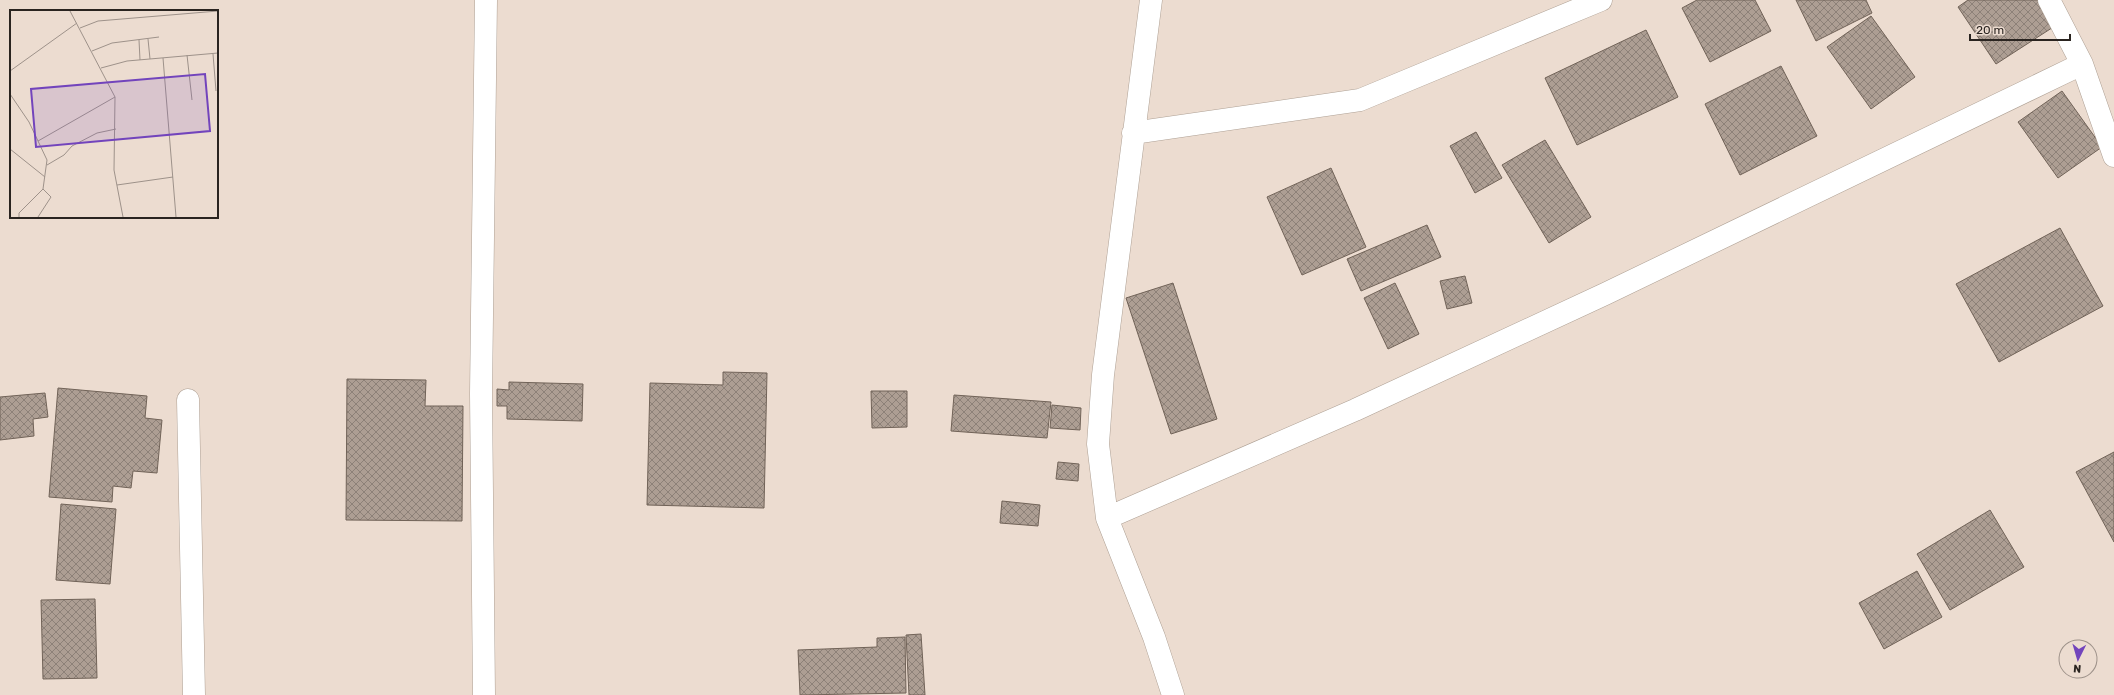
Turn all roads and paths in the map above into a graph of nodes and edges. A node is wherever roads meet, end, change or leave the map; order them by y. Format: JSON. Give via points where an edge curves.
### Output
{"nodes":[{"id":1,"x":486,"y":0,"type":"edge"},
{"id":2,"x":1151,"y":0,"type":"edge"},
{"id":3,"x":1601,"y":0,"type":"edge"},
{"id":4,"x":2049,"y":0,"type":"edge"},
{"id":5,"x":2082,"y":64,"type":"junction"},
{"id":6,"x":1133,"y":133,"type":"junction"},
{"id":7,"x":2114,"y":156,"type":"edge"},
{"id":8,"x":188,"y":400,"type":"dead end"},
{"id":9,"x":1107,"y":518,"type":"junction"},
{"id":10,"x":194,"y":695,"type":"edge"},
{"id":11,"x":484,"y":695,"type":"edge"},
{"id":12,"x":1172,"y":695,"type":"edge"}],
"edges":[{"from":1,"to":11,"type":"street","via":[[481,394]]},
{"from":2,"to":6,"type":"street"},
{"from":3,"to":6,"type":"street","via":[[1360,100]]},
{"from":4,"to":5,"type":"street"},
{"from":5,"to":7,"type":"street"},
{"from":5,"to":9,"type":"street","via":[[1355,410]]},
{"from":6,"to":9,"type":"street","via":[[1103,375],[1098,444]]},
{"from":8,"to":10,"type":"street"},
{"from":9,"to":12,"type":"street","via":[[1154,637]]}]}
